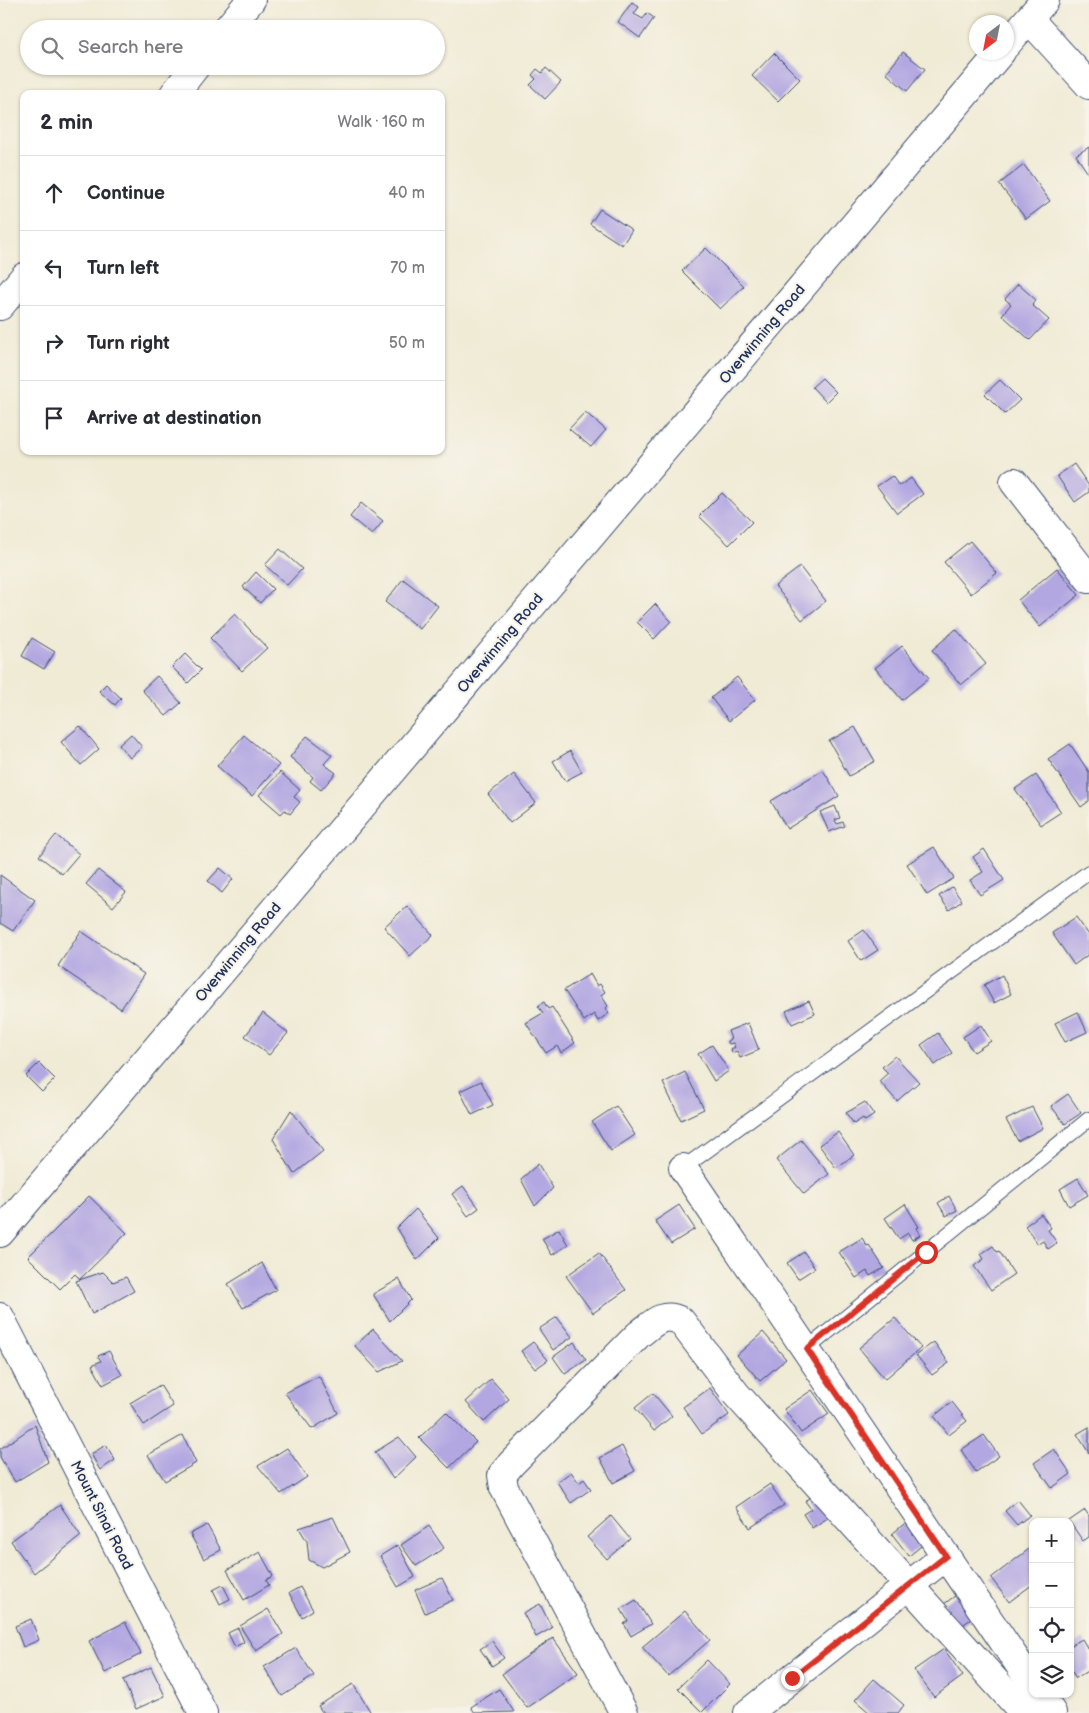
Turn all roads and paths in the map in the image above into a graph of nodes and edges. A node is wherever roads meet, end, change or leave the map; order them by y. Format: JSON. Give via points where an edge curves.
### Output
{"nodes":[{"id":1,"x":251,"y":0,"type":"edge"},
{"id":2,"x":1037,"y":10,"type":"edge"},
{"id":3,"x":234,"y":20,"type":"edge"},
{"id":4,"x":1014,"y":36,"type":"edge"},
{"id":5,"x":993,"y":60,"type":"edge"},
{"id":6,"x":189,"y":75,"type":"edge"},
{"id":7,"x":1089,"y":85,"type":"edge"},
{"id":8,"x":177,"y":90,"type":"edge"},
{"id":9,"x":20,"y":282,"type":"edge"},
{"id":10,"x":0,"y":306,"type":"edge"},
{"id":11,"x":1014,"y":482,"type":"dead end"},
{"id":12,"x":1089,"y":579,"type":"edge"},
{"id":13,"x":1089,"y":872,"type":"edge"},
{"id":14,"x":1089,"y":1118,"type":"edge"},
{"id":15,"x":683,"y":1168,"type":"joint"},
{"id":16,"x":0,"y":1233,"type":"edge"},
{"id":17,"x":0,"y":1317,"type":"edge"},
{"id":18,"x":807,"y":1349,"type":"junction"},
{"id":19,"x":946,"y":1556,"type":"junction"},
{"id":20,"x":908,"y":1585,"type":"junction"},
{"id":21,"x":1029,"y":1679,"type":"edge"},
{"id":22,"x":1042,"y":1698,"type":"edge"},
{"id":23,"x":203,"y":1713,"type":"edge"},
{"id":24,"x":624,"y":1713,"type":"edge"},
{"id":25,"x":748,"y":1713,"type":"edge"},
{"id":26,"x":1024,"y":1713,"type":"edge"},
{"id":27,"x":1052,"y":1713,"type":"edge"}],
"edges":[{"from":1,"to":3,"type":"street"},
{"from":2,"to":4,"type":"street"},
{"from":2,"to":7,"type":"street"},
{"from":5,"to":16,"type":"street","name":"Overwinning Road"},
{"from":6,"to":8,"type":"street"},
{"from":9,"to":10,"type":"street"},
{"from":11,"to":12,"type":"street"},
{"from":13,"to":15,"type":"lane"},
{"from":14,"to":18,"type":"lane"},
{"from":15,"to":18,"type":"street"},
{"from":17,"to":23,"type":"street","name":"Mount Sinai Road"},
{"from":18,"to":19,"type":"street"},
{"from":19,"to":20,"type":"street"},
{"from":19,"to":21,"type":"street"},
{"from":20,"to":24,"type":"street","via":[[736,1394],[681,1321],[672,1316],[661,1318],[638,1335],[502,1475],[504,1488]]},
{"from":20,"to":25,"type":"street"},
{"from":20,"to":26,"type":"street"},
{"from":22,"to":27,"type":"street"}]}
